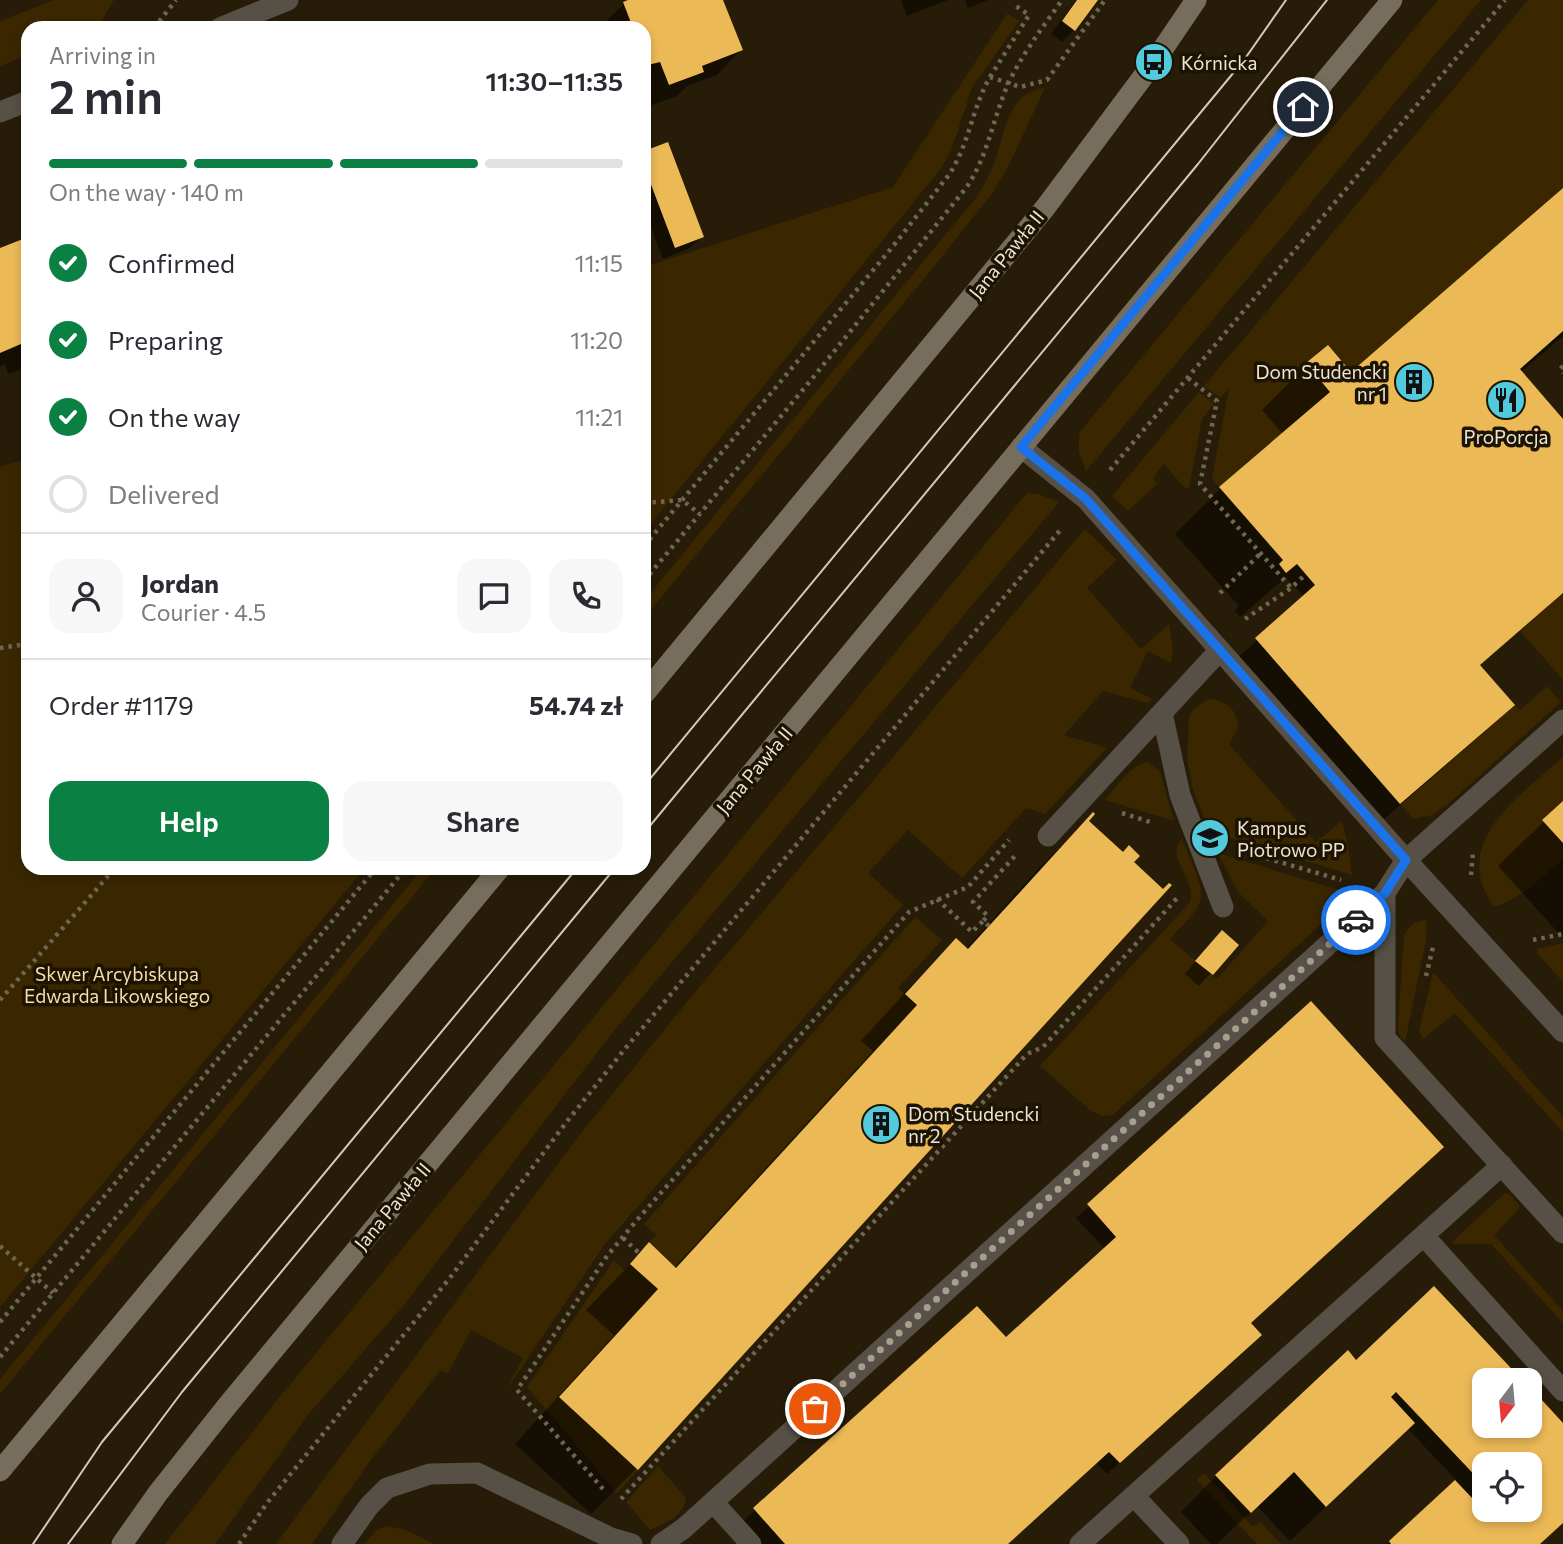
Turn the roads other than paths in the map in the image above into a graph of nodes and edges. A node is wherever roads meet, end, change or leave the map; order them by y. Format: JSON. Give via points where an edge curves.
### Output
{"nodes":[{"id":1,"x":1196,"y":0,"type":"edge"},
{"id":2,"x":1392,"y":0,"type":"edge"},
{"id":3,"x":284,"y":1,"type":"edge"},
{"id":4,"x":237,"y":21,"type":"edge"},
{"id":5,"x":21,"y":104,"type":"edge"},
{"id":6,"x":0,"y":112,"type":"edge"},
{"id":7,"x":1021,"y":447,"type":"junction"},
{"id":8,"x":1220,"y":650,"type":"junction"},
{"id":9,"x":651,"y":686,"type":"edge"},
{"id":10,"x":1162,"y":713,"type":"junction"},
{"id":11,"x":1563,"y":720,"type":"edge"},
{"id":12,"x":1044,"y":832,"type":"road end"},
{"id":13,"x":1406,"y":860,"type":"junction"},
{"id":14,"x":494,"y":875,"type":"edge"},
{"id":15,"x":1385,"y":893,"type":"junction"},
{"id":16,"x":1223,"y":907,"type":"dead end"},
{"id":17,"x":1563,"y":1032,"type":"edge"},
{"id":18,"x":1502,"y":1166,"type":"junction"},
{"id":19,"x":1563,"y":1233,"type":"edge"},
{"id":20,"x":1424,"y":1236,"type":"junction"},
{"id":21,"x":1563,"y":1391,"type":"edge"},
{"id":22,"x":0,"y":1471,"type":"edge"},
{"id":23,"x":1134,"y":1496,"type":"junction"},
{"id":24,"x":713,"y":1502,"type":"junction"},
{"id":25,"x":122,"y":1544,"type":"edge"},
{"id":26,"x":342,"y":1544,"type":"edge"},
{"id":27,"x":632,"y":1544,"type":"edge"},
{"id":28,"x":661,"y":1544,"type":"edge"},
{"id":29,"x":751,"y":1544,"type":"edge"},
{"id":30,"x":1080,"y":1544,"type":"edge"},
{"id":31,"x":1179,"y":1544,"type":"edge"}],
"edges":[{"from":1,"to":9,"type":"main road","name":"Jana Pawła II","via":[[1045,208]]},
{"from":2,"to":7,"type":"main road","name":"Jana Pawła II"},
{"from":3,"to":4,"type":"street"},
{"from":5,"to":6,"type":"street"},
{"from":7,"to":8,"type":"street","via":[[1086,499]]},
{"from":7,"to":25,"type":"main road","name":"Jana Pawła II","via":[[227,1406]]},
{"from":8,"to":10,"type":"street"},
{"from":8,"to":13,"type":"street"},
{"from":10,"to":12,"type":"street"},
{"from":10,"to":16,"type":"street","via":[[1180,795]]},
{"from":11,"to":13,"type":"street"},
{"from":13,"to":15,"type":"street"},
{"from":13,"to":17,"type":"street"},
{"from":14,"to":22,"type":"main road"},
{"from":15,"to":18,"type":"street","via":[[1385,1038]]},
{"from":15,"to":24,"type":"street"},
{"from":18,"to":19,"type":"street"},
{"from":18,"to":20,"type":"street"},
{"from":20,"to":21,"type":"street"},
{"from":20,"to":23,"type":"street"},
{"from":23,"to":30,"type":"street"},
{"from":23,"to":31,"type":"street"},
{"from":24,"to":28,"type":"street"},
{"from":24,"to":29,"type":"street"},
{"from":26,"to":27,"type":"street","via":[[387,1488],[430,1474],[477,1473]]}]}
